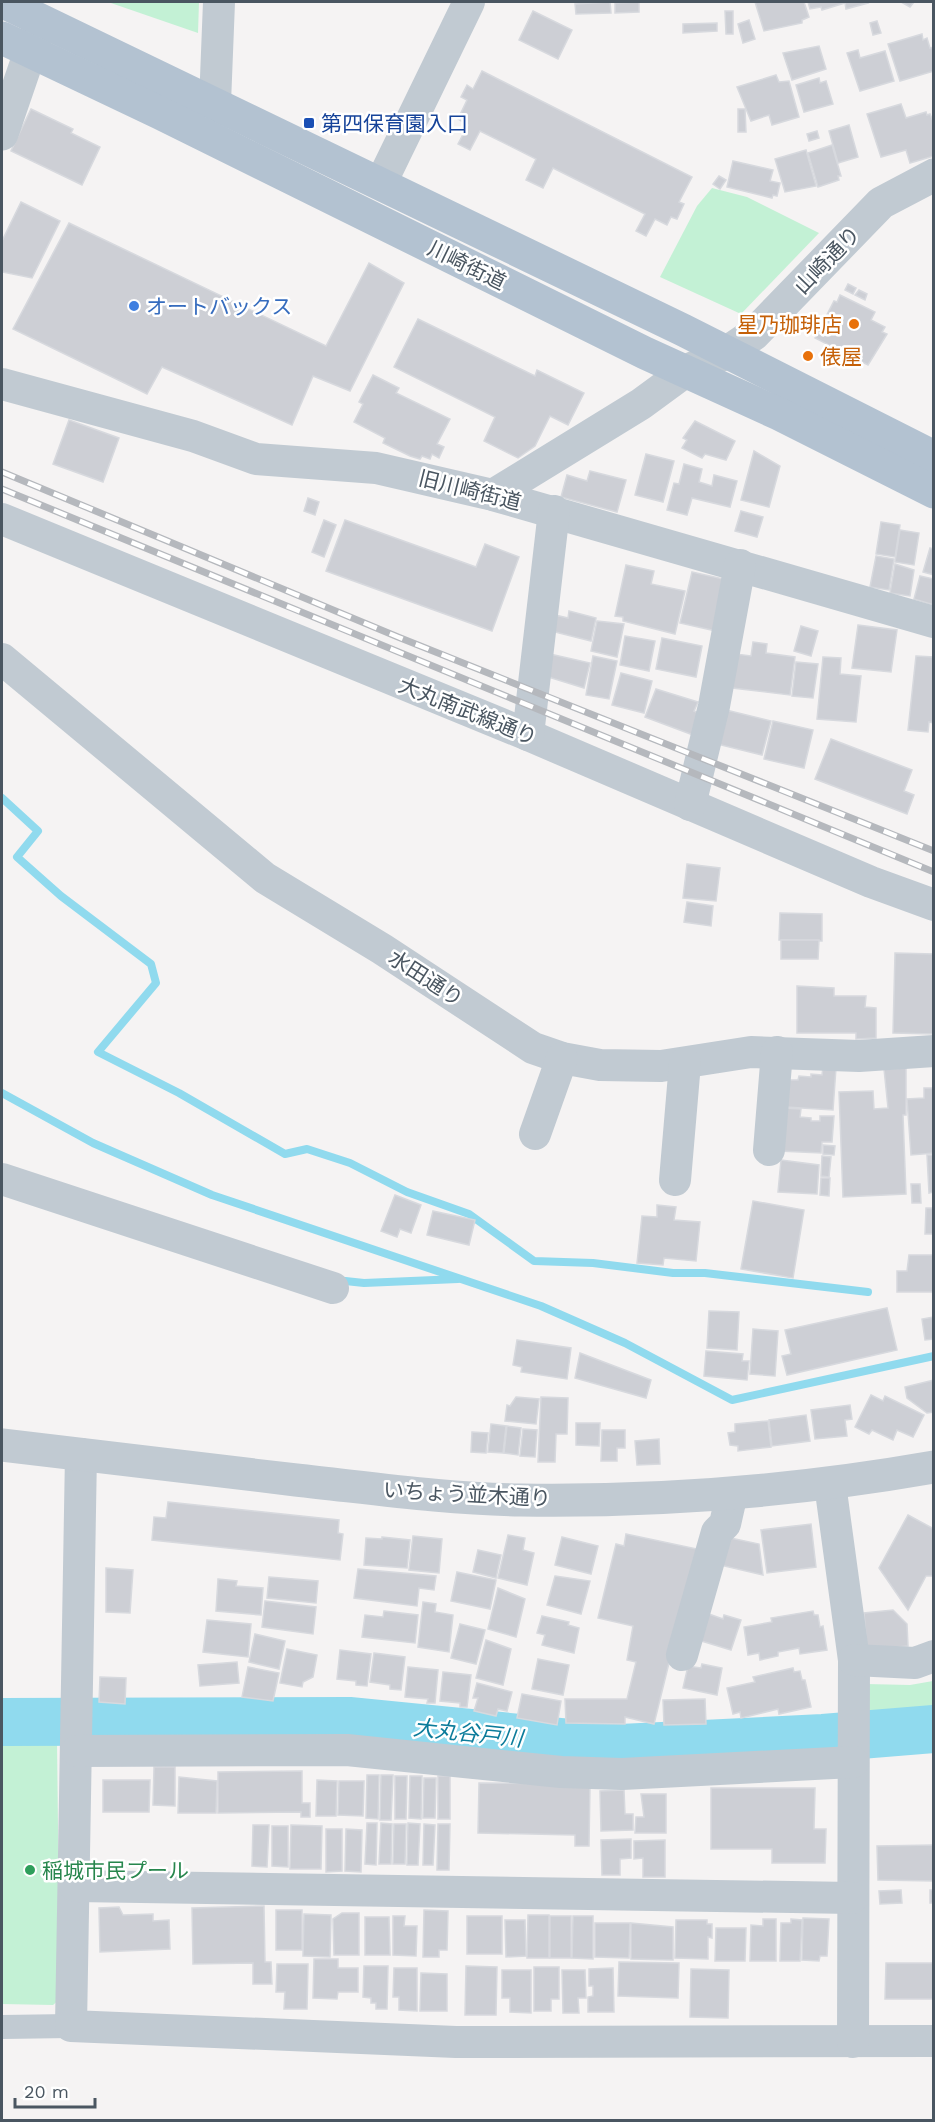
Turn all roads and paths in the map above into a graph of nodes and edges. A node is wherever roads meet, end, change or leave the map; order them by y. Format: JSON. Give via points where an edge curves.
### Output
{"nodes":[{"id":1,"x":3,"y":2,"type":"edge"},
{"id":2,"x":219,"y":2,"type":"edge"},
{"id":3,"x":469,"y":2,"type":"edge"},
{"id":4,"x":42,"y":20,"type":"junction"},
{"id":5,"x":15,"y":44,"type":"edge"},
{"id":6,"x":215,"y":103,"type":"junction"},
{"id":7,"x":2,"y":134,"type":"edge"},
{"id":8,"x":381,"y":183,"type":"junction"},
{"id":9,"x":927,"y":186,"type":"edge"},
{"id":10,"x":726,"y":353,"type":"junction"},
{"id":11,"x":686,"y":371,"type":"junction"},
{"id":12,"x":2,"y":384,"type":"edge"},
{"id":13,"x":933,"y":457,"type":"edge"},
{"id":14,"x":933,"y":492,"type":"edge"},
{"id":15,"x":493,"y":495,"type":"junction"},
{"id":16,"x":554,"y":511,"type":"junction"},
{"id":17,"x":2,"y":519,"type":"edge"},
{"id":18,"x":740,"y":565,"type":"junction"},
{"id":19,"x":933,"y":622,"type":"edge"},
{"id":20,"x":2,"y":658,"type":"edge"},
{"id":21,"x":528,"y":735,"type":"junction"},
{"id":22,"x":690,"y":805,"type":"junction"},
{"id":23,"x":933,"y":905,"type":"edge"},
{"id":24,"x":777,"y":1052,"type":"junction"},
{"id":25,"x":933,"y":1052,"type":"edge"},
{"id":26,"x":562,"y":1058,"type":"junction"},
{"id":27,"x":685,"y":1063,"type":"junction"},
{"id":28,"x":535,"y":1134,"type":"dead end"},
{"id":29,"x":769,"y":1150,"type":"dead end"},
{"id":30,"x":2,"y":1179,"type":"edge"},
{"id":31,"x":675,"y":1180,"type":"dead end"},
{"id":32,"x":333,"y":1288,"type":"dead end"},
{"id":33,"x":2,"y":1445,"type":"edge"},
{"id":34,"x":81,"y":1454,"type":"junction"},
{"id":35,"x":933,"y":1467,"type":"edge"},
{"id":36,"x":831,"y":1484,"type":"junction"},
{"id":37,"x":732,"y":1493,"type":"junction"},
{"id":38,"x":682,"y":1654,"type":"dead end"},
{"id":39,"x":933,"y":1656,"type":"edge"},
{"id":40,"x":854,"y":1660,"type":"junction"},
{"id":41,"x":76,"y":1744,"type":"junction"},
{"id":42,"x":853,"y":1747,"type":"junction"},
{"id":43,"x":75,"y":1886,"type":"junction"},
{"id":44,"x":852,"y":1898,"type":"junction"},
{"id":45,"x":71,"y":2026,"type":"junction"},
{"id":46,"x":2,"y":2027,"type":"edge"},
{"id":47,"x":933,"y":2041,"type":"edge"},
{"id":48,"x":853,"y":2042,"type":"junction"}],
"edges":[{"from":1,"to":4,"type":"main road","name":"川崎街道"},
{"from":2,"to":6,"type":"street"},
{"from":3,"to":8,"type":"street"},
{"from":4,"to":5,"type":"street"},
{"from":4,"to":6,"type":"main road","name":"川崎街道"},
{"from":5,"to":7,"type":"street"},
{"from":5,"to":11,"type":"main road","name":"川崎街道"},
{"from":6,"to":8,"type":"main road","name":"川崎街道"},
{"from":8,"to":10,"type":"main road","name":"川崎街道"},
{"from":9,"to":10,"type":"street","name":"山崎通り","via":[[881,203],[754,334]]},
{"from":10,"to":11,"type":"street","name":"山崎通り"},
{"from":10,"to":13,"type":"main road","name":"川崎街道"},
{"from":11,"to":14,"type":"main road","name":"川崎街道"},
{"from":11,"to":15,"type":"street","via":[[641,404]]},
{"from":12,"to":15,"type":"street","name":"旧川崎街道","via":[[193,436],[256,459],[376,468]]},
{"from":15,"to":16,"type":"street","name":"旧川崎街道"},
{"from":16,"to":18,"type":"street","name":"旧川崎街道"},
{"from":16,"to":21,"type":"street"},
{"from":17,"to":21,"type":"street","name":"大丸南武線通り"},
{"from":18,"to":19,"type":"street","name":"旧川崎街道"},
{"from":18,"to":22,"type":"street","via":[[714,706]]},
{"from":20,"to":26,"type":"street","name":"水田通り","via":[[265,878],[533,1048]]},
{"from":21,"to":22,"type":"street","name":"大丸南武線通り"},
{"from":22,"to":23,"type":"street","name":"大丸南武線通り"},
{"from":24,"to":25,"type":"street","name":"水田通り","via":[[859,1056]]},
{"from":24,"to":27,"type":"street","name":"水田通り","via":[[751,1052]]},
{"from":24,"to":29,"type":"street"},
{"from":26,"to":27,"type":"street","name":"水田通り","via":[[600,1065]]},
{"from":26,"to":28,"type":"street"},
{"from":27,"to":31,"type":"street"},
{"from":30,"to":32,"type":"street"},
{"from":33,"to":34,"type":"street","name":"いちょう並木通り"},
{"from":34,"to":37,"type":"street","name":"いちょう並木通り","via":[[456,1497],[602,1499]]},
{"from":34,"to":41,"type":"street"},
{"from":35,"to":36,"type":"street","name":"いちょう並木通り"},
{"from":36,"to":37,"type":"street","name":"いちょう並木通り"},
{"from":36,"to":40,"type":"street"},
{"from":37,"to":38,"type":"street"},
{"from":39,"to":40,"type":"street","via":[[915,1664]]},
{"from":40,"to":42,"type":"street"},
{"from":41,"to":42,"type":"street","via":[[347,1750],[561,1772],[622,1774]]},
{"from":41,"to":43,"type":"street"},
{"from":42,"to":44,"type":"street"},
{"from":43,"to":44,"type":"street"},
{"from":43,"to":45,"type":"street"},
{"from":44,"to":48,"type":"street"},
{"from":45,"to":46,"type":"street"},
{"from":45,"to":48,"type":"street","via":[[456,2042]]},
{"from":47,"to":48,"type":"street"}]}
